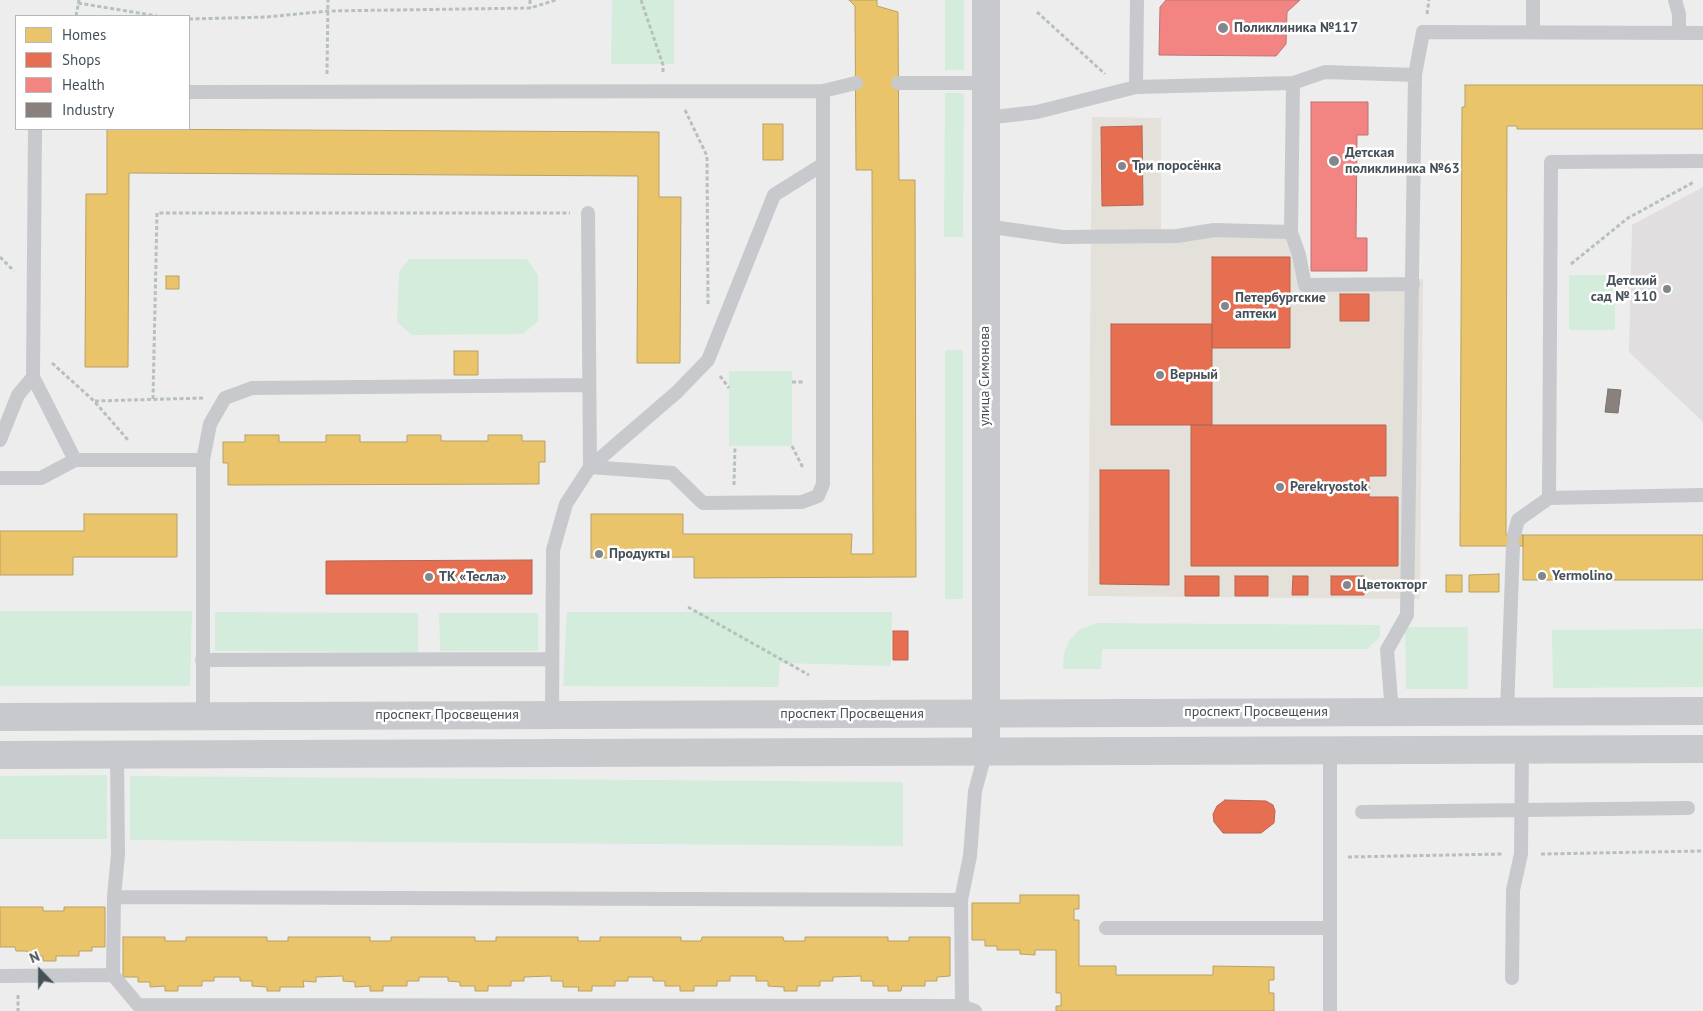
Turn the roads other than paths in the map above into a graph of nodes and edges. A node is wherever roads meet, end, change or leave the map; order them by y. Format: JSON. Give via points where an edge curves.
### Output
{"nodes":[{"id":1,"x":986,"y":0,"type":"edge"},
{"id":2,"x":1137,"y":0,"type":"edge"},
{"id":3,"x":1533,"y":0,"type":"edge"},
{"id":4,"x":1675,"y":0,"type":"edge"},
{"id":5,"x":1533,"y":32,"type":"junction"},
{"id":6,"x":1679,"y":32,"type":"junction"},
{"id":7,"x":1703,"y":33,"type":"edge"},
{"id":8,"x":1415,"y":75,"type":"junction"},
{"id":9,"x":856,"y":83,"type":"dead end"},
{"id":10,"x":898,"y":83,"type":"dead end"},
{"id":11,"x":986,"y":83,"type":"junction"},
{"id":12,"x":1293,"y":83,"type":"junction"},
{"id":13,"x":1136,"y":87,"type":"junction"},
{"id":14,"x":822,"y":91,"type":"junction"},
{"id":15,"x":190,"y":92,"type":"edge"},
{"id":16,"x":986,"y":118,"type":"junction"},
{"id":17,"x":35,"y":130,"type":"edge"},
{"id":18,"x":1703,"y":161,"type":"edge"},
{"id":19,"x":822,"y":165,"type":"junction"},
{"id":20,"x":588,"y":213,"type":"road end"},
{"id":21,"x":985,"y":226,"type":"junction"},
{"id":22,"x":1291,"y":232,"type":"junction"},
{"id":23,"x":1413,"y":284,"type":"junction"},
{"id":24,"x":33,"y":377,"type":"junction"},
{"id":25,"x":589,"y":385,"type":"junction"},
{"id":26,"x":0,"y":440,"type":"edge"},
{"id":27,"x":74,"y":460,"type":"junction"},
{"id":28,"x":203,"y":460,"type":"junction"},
{"id":29,"x":590,"y":467,"type":"junction"},
{"id":30,"x":0,"y":478,"type":"edge"},
{"id":31,"x":1703,"y":495,"type":"edge"},
{"id":32,"x":1549,"y":498,"type":"junction"},
{"id":33,"x":552,"y":659,"type":"junction"},
{"id":34,"x":202,"y":660,"type":"junction"},
{"id":35,"x":1703,"y":711,"type":"edge"},
{"id":36,"x":1392,"y":712,"type":"junction"},
{"id":37,"x":1508,"y":712,"type":"junction"},
{"id":38,"x":986,"y":714,"type":"junction"},
{"id":39,"x":552,"y":715,"type":"junction"},
{"id":40,"x":203,"y":716,"type":"junction"},
{"id":41,"x":0,"y":717,"type":"edge"},
{"id":42,"x":1703,"y":749,"type":"edge"},
{"id":43,"x":1330,"y":750,"type":"junction"},
{"id":44,"x":1522,"y":750,"type":"junction"},
{"id":45,"x":986,"y":751,"type":"junction"},
{"id":46,"x":0,"y":755,"type":"edge"},
{"id":47,"x":117,"y":755,"type":"junction"},
{"id":48,"x":1688,"y":808,"type":"dead end"},
{"id":49,"x":1522,"y":810,"type":"junction"},
{"id":50,"x":1362,"y":812,"type":"dead end"},
{"id":51,"x":114,"y":897,"type":"junction"},
{"id":52,"x":961,"y":900,"type":"junction"},
{"id":53,"x":1106,"y":928,"type":"dead end"},
{"id":54,"x":1330,"y":928,"type":"junction"},
{"id":55,"x":114,"y":975,"type":"junction"},
{"id":56,"x":0,"y":976,"type":"edge"},
{"id":57,"x":1512,"y":978,"type":"dead end"},
{"id":58,"x":517,"y":1008,"type":"edge"},
{"id":59,"x":673,"y":1008,"type":"edge"},
{"id":60,"x":968,"y":1008,"type":"edge"},
{"id":61,"x":1330,"y":1011,"type":"edge"}],
"edges":[{"from":1,"to":11,"type":"main road","name":"улица Симонова"},
{"from":2,"to":13,"type":"lane"},
{"from":3,"to":5,"type":"lane"},
{"from":4,"to":6,"type":"lane"},
{"from":5,"to":6,"type":"lane"},
{"from":5,"to":8,"type":"lane","via":[[1424,32]]},
{"from":6,"to":7,"type":"lane"},
{"from":8,"to":12,"type":"lane","via":[[1325,72]]},
{"from":8,"to":23,"type":"lane"},
{"from":9,"to":14,"type":"lane"},
{"from":10,"to":11,"type":"lane"},
{"from":11,"to":16,"type":"main road","name":"улица Симонова"},
{"from":12,"to":13,"type":"lane"},
{"from":12,"to":22,"type":"lane"},
{"from":13,"to":16,"type":"lane","via":[[1037,112]]},
{"from":14,"to":15,"type":"lane"},
{"from":14,"to":19,"type":"lane"},
{"from":16,"to":21,"type":"main road","name":"улица Симонова"},
{"from":17,"to":24,"type":"lane"},
{"from":18,"to":32,"type":"lane","via":[[1551,162]]},
{"from":19,"to":29,"type":"lane","via":[[774,194],[708,360],[677,392]]},
{"from":19,"to":29,"type":"lane","via":[[823,484],[818,496],[802,502],[703,503],[672,473]]},
{"from":20,"to":25,"type":"lane"},
{"from":21,"to":22,"type":"lane","via":[[1063,237],[1177,236],[1214,230]]},
{"from":21,"to":38,"type":"main road","name":"улица Симонова"},
{"from":22,"to":23,"type":"lane","via":[[1305,285]]},
{"from":23,"to":36,"type":"lane","via":[[1407,615],[1387,650]]},
{"from":24,"to":26,"type":"lane","via":[[18,395]]},
{"from":24,"to":27,"type":"lane"},
{"from":25,"to":28,"type":"lane","via":[[252,388],[225,398],[210,424]]},
{"from":25,"to":29,"type":"lane"},
{"from":27,"to":28,"type":"lane"},
{"from":27,"to":30,"type":"lane","via":[[41,478]]},
{"from":28,"to":34,"type":"lane"},
{"from":29,"to":33,"type":"lane","via":[[566,504],[553,550]]},
{"from":31,"to":32,"type":"lane"},
{"from":32,"to":37,"type":"lane","via":[[1518,520],[1513,540]]},
{"from":33,"to":34,"type":"lane"},
{"from":33,"to":39,"type":"lane"},
{"from":34,"to":40,"type":"lane"},
{"from":35,"to":37,"type":"main road","name":"проспект Просвещения"},
{"from":36,"to":37,"type":"main road","name":"проспект Просвещения"},
{"from":36,"to":38,"type":"main road","name":"проспект Просвещения"},
{"from":38,"to":39,"type":"main road","name":"проспект Просвещения"},
{"from":38,"to":45,"type":"main road","name":"улица Симонова"},
{"from":39,"to":40,"type":"main road","name":"проспект Просвещения"},
{"from":40,"to":41,"type":"main road","name":"проспект Просвещения"},
{"from":42,"to":44,"type":"main road"},
{"from":43,"to":44,"type":"main road"},
{"from":43,"to":45,"type":"main road"},
{"from":43,"to":54,"type":"lane"},
{"from":44,"to":49,"type":"lane"},
{"from":45,"to":47,"type":"main road"},
{"from":45,"to":52,"type":"lane","via":[[974,791],[970,856]]},
{"from":46,"to":47,"type":"main road"},
{"from":47,"to":51,"type":"lane","via":[[118,854]]},
{"from":48,"to":49,"type":"lane"},
{"from":49,"to":50,"type":"lane"},
{"from":49,"to":57,"type":"lane","via":[[1521,854],[1513,890]]},
{"from":51,"to":52,"type":"lane"},
{"from":51,"to":55,"type":"lane"},
{"from":52,"to":60,"type":"lane"},
{"from":53,"to":54,"type":"lane"},
{"from":54,"to":61,"type":"lane"},
{"from":55,"to":56,"type":"lane"},
{"from":55,"to":58,"type":"lane","via":[[138,1005]]},
{"from":58,"to":59,"type":"lane"},
{"from":59,"to":60,"type":"lane"}]}
